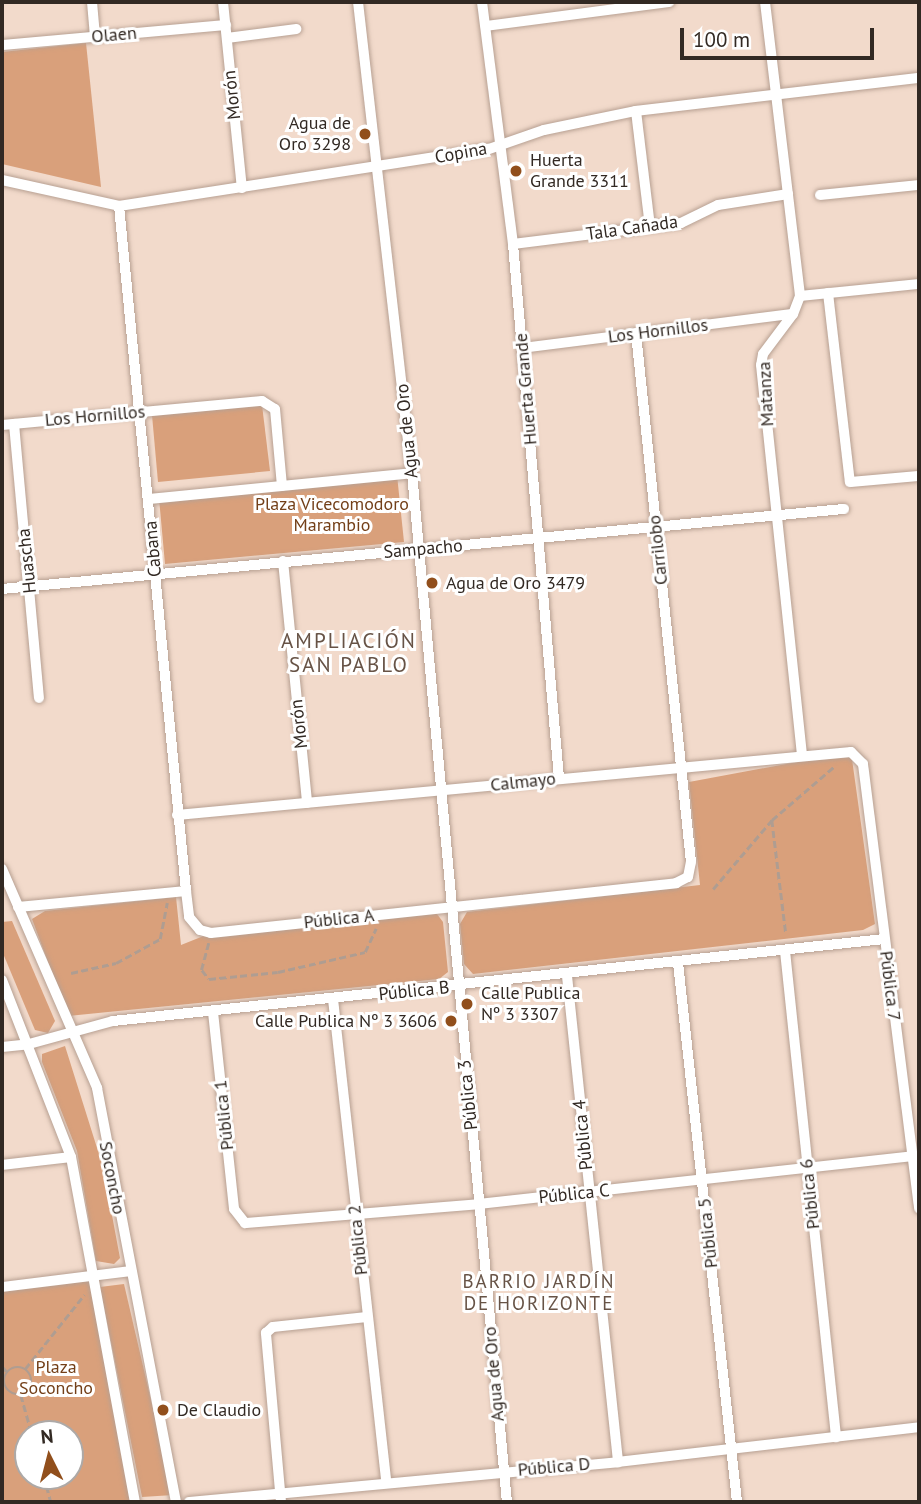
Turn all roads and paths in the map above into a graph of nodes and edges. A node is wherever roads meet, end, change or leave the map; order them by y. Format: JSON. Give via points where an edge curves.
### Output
{"nodes":[{"id":1,"x":92,"y":2,"type":"edge"},
{"id":2,"x":223,"y":2,"type":"edge"},
{"id":3,"x":358,"y":2,"type":"edge"},
{"id":4,"x":482,"y":2,"type":"edge"},
{"id":5,"x":669,"y":2,"type":"edge"},
{"id":6,"x":765,"y":2,"type":"edge"},
{"id":7,"x":629,"y":4,"type":"edge"},
{"id":8,"x":226,"y":25,"type":"junction"},
{"id":9,"x":486,"y":26,"type":"junction"},
{"id":10,"x":296,"y":29,"type":"dead end"},
{"id":11,"x":95,"y":36,"type":"junction"},
{"id":12,"x":227,"y":37,"type":"junction"},
{"id":13,"x":2,"y":45,"type":"edge"},
{"id":14,"x":919,"y":78,"type":"edge"},
{"id":15,"x":776,"y":94,"type":"junction"},
{"id":16,"x":636,"y":111,"type":"junction"},
{"id":17,"x":500,"y":146,"type":"junction"},
{"id":18,"x":377,"y":167,"type":"junction"},
{"id":19,"x":2,"y":180,"type":"edge"},
{"id":20,"x":919,"y":185,"type":"edge"},
{"id":21,"x":242,"y":188,"type":"junction"},
{"id":22,"x":788,"y":194,"type":"junction"},
{"id":23,"x":820,"y":195,"type":"dead end"},
{"id":24,"x":119,"y":206,"type":"junction"},
{"id":25,"x":650,"y":226,"type":"junction"},
{"id":26,"x":513,"y":244,"type":"junction"},
{"id":27,"x":919,"y":284,"type":"edge"},
{"id":28,"x":828,"y":293,"type":"junction"},
{"id":29,"x":800,"y":296,"type":"junction"},
{"id":30,"x":793,"y":314,"type":"junction"},
{"id":31,"x":636,"y":334,"type":"junction"},
{"id":32,"x":522,"y":348,"type":"junction"},
{"id":33,"x":139,"y":412,"type":"junction"},
{"id":34,"x":8,"y":424,"type":"edge"},
{"id":35,"x":412,"y":473,"type":"junction"},
{"id":36,"x":919,"y":476,"type":"edge"},
{"id":37,"x":282,"y":486,"type":"junction"},
{"id":38,"x":149,"y":499,"type":"junction"},
{"id":39,"x":844,"y":509,"type":"dead end"},
{"id":40,"x":776,"y":515,"type":"junction"},
{"id":41,"x":655,"y":527,"type":"junction"},
{"id":42,"x":538,"y":538,"type":"junction"},
{"id":43,"x":419,"y":550,"type":"junction"},
{"id":44,"x":283,"y":561,"type":"junction"},
{"id":45,"x":154,"y":573,"type":"junction"},
{"id":46,"x":30,"y":586,"type":"junction"},
{"id":47,"x":2,"y":589,"type":"edge"},
{"id":48,"x":39,"y":698,"type":"dead end"},
{"id":49,"x":851,"y":751,"type":"junction"},
{"id":50,"x":802,"y":756,"type":"junction"},
{"id":51,"x":680,"y":766,"type":"junction"},
{"id":52,"x":559,"y":778,"type":"junction"},
{"id":53,"x":439,"y":791,"type":"junction"},
{"id":54,"x":307,"y":803,"type":"junction"},
{"id":55,"x":177,"y":815,"type":"junction"},
{"id":56,"x":772,"y":820,"type":"junction"},
{"id":57,"x":2,"y":869,"type":"edge"},
{"id":58,"x":713,"y":889,"type":"dead end"},
{"id":59,"x":186,"y":891,"type":"junction"},
{"id":60,"x":169,"y":893,"type":"junction"},
{"id":61,"x":18,"y":907,"type":"junction"},
{"id":62,"x":449,"y":907,"type":"junction"},
{"id":63,"x":383,"y":914,"type":"junction"},
{"id":64,"x":211,"y":933,"type":"junction"},
{"id":65,"x":786,"y":934,"type":"dead end"},
{"id":66,"x":884,"y":939,"type":"junction"},
{"id":67,"x":785,"y":951,"type":"junction"},
{"id":68,"x":678,"y":963,"type":"junction"},
{"id":69,"x":71,"y":973,"type":"dead end"},
{"id":70,"x":567,"y":975,"type":"junction"},
{"id":71,"x":2,"y":980,"type":"edge"},
{"id":72,"x":457,"y":987,"type":"junction"},
{"id":73,"x":333,"y":999,"type":"junction"},
{"id":74,"x":213,"y":1012,"type":"junction"},
{"id":75,"x":69,"y":1031,"type":"junction"},
{"id":76,"x":29,"y":1044,"type":"junction"},
{"id":77,"x":2,"y":1047,"type":"edge"},
{"id":78,"x":912,"y":1156,"type":"junction"},
{"id":79,"x":71,"y":1157,"type":"junction"},
{"id":80,"x":2,"y":1165,"type":"edge"},
{"id":81,"x":807,"y":1166,"type":"junction"},
{"id":82,"x":702,"y":1179,"type":"junction"},
{"id":83,"x":589,"y":1192,"type":"junction"},
{"id":84,"x":479,"y":1204,"type":"junction"},
{"id":85,"x":919,"y":1209,"type":"edge"},
{"id":86,"x":356,"y":1216,"type":"junction"},
{"id":87,"x":238,"y":1218,"type":"joint"},
{"id":88,"x":130,"y":1271,"type":"junction"},
{"id":89,"x":93,"y":1281,"type":"junction"},
{"id":90,"x":2,"y":1287,"type":"edge"},
{"id":91,"x":366,"y":1317,"type":"junction"},
{"id":92,"x":2,"y":1366,"type":"edge"},
{"id":93,"x":25,"y":1369,"type":"junction"},
{"id":94,"x":7,"y":1372,"type":"junction"},
{"id":95,"x":3,"y":1380,"type":"edge"},
{"id":96,"x":22,"y":1395,"type":"junction"},
{"id":97,"x":28,"y":1420,"type":"edge"},
{"id":98,"x":919,"y":1427,"type":"edge"},
{"id":99,"x":836,"y":1437,"type":"junction"},
{"id":100,"x":733,"y":1449,"type":"junction"},
{"id":101,"x":618,"y":1462,"type":"junction"},
{"id":102,"x":503,"y":1471,"type":"junction"},
{"id":103,"x":386,"y":1481,"type":"junction"},
{"id":104,"x":280,"y":1497,"type":"edge"},
{"id":105,"x":135,"y":1502,"type":"edge"},
{"id":106,"x":176,"y":1502,"type":"edge"},
{"id":107,"x":189,"y":1502,"type":"edge"},
{"id":108,"x":507,"y":1502,"type":"edge"},
{"id":109,"x":737,"y":1502,"type":"edge"}],
"edges":[{"from":1,"to":11,"type":"street"},
{"from":2,"to":8,"type":"street","name":"Morón"},
{"from":3,"to":18,"type":"street","name":"Agua de Oro"},
{"from":4,"to":9,"type":"street","name":"Huerta Grande"},
{"from":5,"to":7,"type":"street"},
{"from":6,"to":15,"type":"street","name":"Matanza"},
{"from":7,"to":9,"type":"street"},
{"from":8,"to":11,"type":"street","name":"Olaen"},
{"from":8,"to":12,"type":"street","name":"Morón"},
{"from":9,"to":17,"type":"street","name":"Huerta Grande"},
{"from":10,"to":12,"type":"street"},
{"from":11,"to":13,"type":"street","name":"Olaen"},
{"from":12,"to":21,"type":"street","name":"Morón"},
{"from":14,"to":15,"type":"street","name":"Copina"},
{"from":15,"to":16,"type":"street","name":"Copina"},
{"from":15,"to":22,"type":"street","name":"Matanza"},
{"from":16,"to":17,"type":"street","name":"Copina","via":[[544,130]]},
{"from":16,"to":25,"type":"street"},
{"from":17,"to":18,"type":"street","name":"Copina"},
{"from":17,"to":26,"type":"street","name":"Huerta Grande"},
{"from":18,"to":21,"type":"street","name":"Copina"},
{"from":18,"to":35,"type":"street","name":"Agua de Oro"},
{"from":19,"to":24,"type":"street","name":"Copina"},
{"from":20,"to":23,"type":"street"},
{"from":21,"to":24,"type":"street","name":"Copina"},
{"from":22,"to":25,"type":"street","name":"Tala Cañada","via":[[718,205],[681,223]]},
{"from":22,"to":29,"type":"street","name":"Matanza"},
{"from":24,"to":33,"type":"street","name":"Cabana"},
{"from":25,"to":26,"type":"street","name":"Tala Cañada"},
{"from":26,"to":32,"type":"street","name":"Huerta Grande"},
{"from":27,"to":28,"type":"street"},
{"from":28,"to":29,"type":"street"},
{"from":28,"to":36,"type":"street","via":[[850,482]]},
{"from":29,"to":30,"type":"street","name":"Matanza"},
{"from":30,"to":31,"type":"street","name":"Los Hornillos"},
{"from":30,"to":40,"type":"street","name":"Matanza","via":[[763,354],[761,365]]},
{"from":31,"to":32,"type":"street","name":"Los Hornillos"},
{"from":31,"to":41,"type":"street","name":"Carrilobo"},
{"from":32,"to":42,"type":"street","name":"Huerta Grande"},
{"from":33,"to":34,"type":"street","name":"Los Hornillos"},
{"from":33,"to":37,"type":"street","name":"Los Hornillos","via":[[262,401],[271,404]]},
{"from":33,"to":38,"type":"street","name":"Cabana"},
{"from":34,"to":46,"type":"street","name":"Huascha"},
{"from":35,"to":37,"type":"street"},
{"from":35,"to":43,"type":"street","name":"Agua de Oro"},
{"from":37,"to":38,"type":"street"},
{"from":38,"to":45,"type":"street","name":"Cabana"},
{"from":39,"to":40,"type":"street","name":"Sampacho"},
{"from":40,"to":41,"type":"street","name":"Sampacho"},
{"from":40,"to":50,"type":"street","name":"Matanza"},
{"from":41,"to":42,"type":"street","name":"Sampacho"},
{"from":41,"to":51,"type":"street","name":"Carrilobo"},
{"from":42,"to":43,"type":"street","name":"Sampacho"},
{"from":42,"to":52,"type":"street","name":"Huerta Grande"},
{"from":43,"to":44,"type":"street","name":"Sampacho"},
{"from":43,"to":53,"type":"street","name":"Agua de Oro"},
{"from":44,"to":45,"type":"street","name":"Sampacho"},
{"from":44,"to":54,"type":"street","name":"Morón"},
{"from":45,"to":46,"type":"street","name":"Sampacho"},
{"from":45,"to":55,"type":"street","name":"Cabana"},
{"from":46,"to":47,"type":"street","name":"Sampacho"},
{"from":46,"to":48,"type":"street","name":"Huascha"},
{"from":49,"to":50,"type":"street","name":"Calmayo"},
{"from":49,"to":56,"type":"path"},
{"from":49,"to":66,"type":"street","name":"Pública 7","via":[[863,764]]},
{"from":50,"to":51,"type":"street","name":"Calmayo"},
{"from":51,"to":52,"type":"street","name":"Calmayo"},
{"from":51,"to":62,"type":"street","name":"Pública A","via":[[691,862],[688,877],[676,883]]},
{"from":52,"to":53,"type":"street","name":"Calmayo"},
{"from":53,"to":54,"type":"street","name":"Calmayo"},
{"from":53,"to":62,"type":"street","name":"Agua de Oro"},
{"from":54,"to":55,"type":"street","name":"Calmayo"},
{"from":55,"to":59,"type":"street","name":"Cabana"},
{"from":56,"to":58,"type":"path"},
{"from":56,"to":65,"type":"path"},
{"from":57,"to":61,"type":"street","name":"Soconcho"},
{"from":59,"to":60,"type":"street"},
{"from":59,"to":64,"type":"street","via":[[189,917],[200,930]]},
{"from":60,"to":61,"type":"street"},
{"from":60,"to":69,"type":"path","via":[[160,939],[116,964]]},
{"from":61,"to":75,"type":"street","name":"Soconcho"},
{"from":62,"to":63,"type":"street","name":"Pública A"},
{"from":62,"to":72,"type":"street","name":"Agua de Oro"},
{"from":63,"to":64,"type":"street","name":"Pública A"},
{"from":63,"to":64,"type":"path","via":[[365,952],[278,972],[209,979],[202,970]]},
{"from":66,"to":67,"type":"street","name":"Pública B"},
{"from":66,"to":78,"type":"street","name":"Pública 7"},
{"from":67,"to":68,"type":"street","name":"Pública B"},
{"from":67,"to":81,"type":"street","name":"Pública 6"},
{"from":68,"to":70,"type":"street","name":"Pública B"},
{"from":68,"to":82,"type":"street","name":"Pública 5"},
{"from":70,"to":72,"type":"street","name":"Pública B"},
{"from":70,"to":83,"type":"street","name":"Pública 4"},
{"from":71,"to":76,"type":"street","name":"Soconcho"},
{"from":72,"to":73,"type":"street","name":"Pública B"},
{"from":72,"to":84,"type":"street","name":"Pública 3"},
{"from":73,"to":74,"type":"street","name":"Pública B"},
{"from":73,"to":86,"type":"street","name":"Pública 2"},
{"from":74,"to":75,"type":"street","name":"Pública B","via":[[99,1023]]},
{"from":74,"to":87,"type":"street","name":"Pública 1"},
{"from":75,"to":76,"type":"street","name":"Pública B"},
{"from":75,"to":88,"type":"street","name":"Soconcho","via":[[97,1088]]},
{"from":76,"to":77,"type":"street","name":"Pública B"},
{"from":76,"to":79,"type":"street","name":"Soconcho"},
{"from":78,"to":81,"type":"street","name":"Pública C"},
{"from":78,"to":85,"type":"street","name":"Pública 7"},
{"from":79,"to":80,"type":"street"},
{"from":79,"to":89,"type":"street","name":"Soconcho"},
{"from":81,"to":82,"type":"street","name":"Pública C"},
{"from":81,"to":99,"type":"street","name":"Pública 6"},
{"from":82,"to":83,"type":"street","name":"Pública C"},
{"from":82,"to":100,"type":"street","name":"Pública 5"},
{"from":83,"to":84,"type":"street","name":"Pública C"},
{"from":83,"to":101,"type":"street","name":"Pública 4"},
{"from":84,"to":86,"type":"street","name":"Pública C"},
{"from":84,"to":102,"type":"street","name":"Agua de Oro"},
{"from":86,"to":87,"type":"street","name":"Pública C","via":[[259,1225]]},
{"from":86,"to":91,"type":"street","name":"Pública 2"},
{"from":88,"to":89,"type":"street"},
{"from":88,"to":106,"type":"street","name":"Soconcho"},
{"from":89,"to":90,"type":"street"},
{"from":89,"to":93,"type":"path"},
{"from":89,"to":105,"type":"street","name":"Soconcho"},
{"from":91,"to":103,"type":"street","name":"Pública 2"},
{"from":91,"to":104,"type":"street","via":[[274,1327],[266,1333]]},
{"from":92,"to":94,"type":"path"},
{"from":93,"to":94,"type":"path"},
{"from":93,"to":96,"type":"path","via":[[32,1386]]},
{"from":94,"to":95,"type":"path"},
{"from":95,"to":96,"type":"path","via":[[9,1392]]},
{"from":96,"to":97,"type":"path"},
{"from":98,"to":99,"type":"street","name":"Pública D"},
{"from":99,"to":100,"type":"street","name":"Pública D"},
{"from":100,"to":101,"type":"street","name":"Pública D"},
{"from":100,"to":109,"type":"street","name":"Pública 5"},
{"from":101,"to":102,"type":"street","name":"Pública D"},
{"from":102,"to":103,"type":"street","name":"Pública D"},
{"from":102,"to":108,"type":"street","name":"Agua de Oro"},
{"from":103,"to":104,"type":"street","name":"Pública D"},
{"from":104,"to":107,"type":"street","name":"Pública D"}]}
